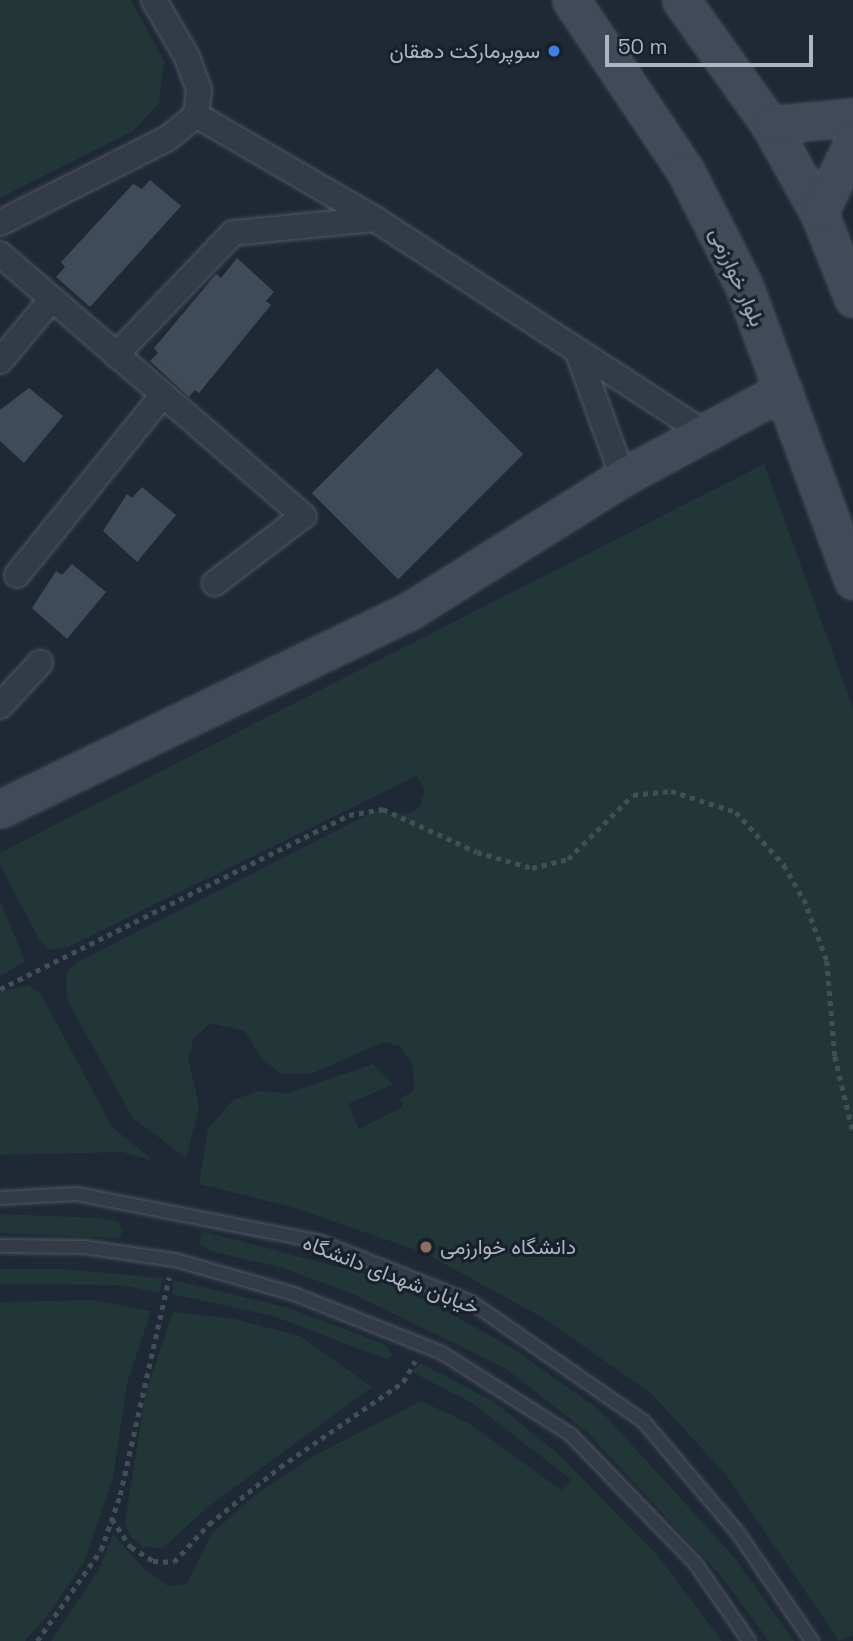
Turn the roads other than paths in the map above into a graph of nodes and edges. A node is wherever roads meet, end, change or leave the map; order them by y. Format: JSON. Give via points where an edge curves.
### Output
{"nodes":[{"id":1,"x":154,"y":0,"type":"edge"},
{"id":2,"x":570,"y":0,"type":"edge"},
{"id":3,"x":681,"y":0,"type":"edge"},
{"id":4,"x":196,"y":115,"type":"junction"},
{"id":5,"x":853,"y":117,"type":"edge"},
{"id":6,"x":770,"y":125,"type":"junction"},
{"id":7,"x":853,"y":142,"type":"edge"},
{"id":8,"x":819,"y":213,"type":"junction"},
{"id":9,"x":375,"y":219,"type":"junction"},
{"id":10,"x":0,"y":223,"type":"edge"},
{"id":11,"x":0,"y":254,"type":"edge"},
{"id":12,"x":853,"y":298,"type":"edge"},
{"id":13,"x":52,"y":299,"type":"junction"},
{"id":14,"x":578,"y":353,"type":"junction"},
{"id":15,"x":116,"y":355,"type":"junction"},
{"id":16,"x":0,"y":361,"type":"edge"},
{"id":17,"x":783,"y":390,"type":"junction"},
{"id":18,"x":163,"y":395,"type":"junction"},
{"id":19,"x":702,"y":431,"type":"junction"},
{"id":20,"x":623,"y":477,"type":"junction"},
{"id":21,"x":17,"y":575,"type":"dead end"},
{"id":22,"x":853,"y":580,"type":"edge"},
{"id":23,"x":215,"y":583,"type":"dead end"},
{"id":24,"x":40,"y":663,"type":"dead end"},
{"id":25,"x":0,"y":706,"type":"edge"},
{"id":26,"x":0,"y":809,"type":"edge"},
{"id":27,"x":0,"y":1198,"type":"edge"},
{"id":28,"x":0,"y":1246,"type":"edge"},
{"id":29,"x":749,"y":1641,"type":"edge"},
{"id":30,"x":813,"y":1641,"type":"edge"}],
"edges":[{"from":1,"to":4,"type":"street","via":[[187,57],[199,90]]},
{"from":2,"to":17,"type":"street","name":"بلوار خوارزمی","via":[[685,170],[744,286]]},
{"from":3,"to":6,"type":"street"},
{"from":4,"to":9,"type":"street"},
{"from":4,"to":10,"type":"street","via":[[130,159]]},
{"from":5,"to":6,"type":"street"},
{"from":6,"to":8,"type":"street"},
{"from":7,"to":8,"type":"street"},
{"from":8,"to":12,"type":"street"},
{"from":9,"to":14,"type":"street"},
{"from":9,"to":15,"type":"street","via":[[233,233]]},
{"from":11,"to":13,"type":"street"},
{"from":13,"to":15,"type":"street"},
{"from":13,"to":16,"type":"street"},
{"from":14,"to":19,"type":"street"},
{"from":14,"to":20,"type":"street"},
{"from":15,"to":18,"type":"street"},
{"from":17,"to":19,"type":"street"},
{"from":17,"to":22,"type":"street","name":"بلوار خوارزمی"},
{"from":18,"to":21,"type":"street"},
{"from":18,"to":23,"type":"street","via":[[303,516]]},
{"from":19,"to":20,"type":"street"},
{"from":20,"to":26,"type":"street","via":[[411,610]]},
{"from":24,"to":25,"type":"street"},
{"from":27,"to":30,"type":"lane","name":"خیابان شهدای دانشگاه","via":[[77,1194],[321,1242],[471,1302],[644,1422],[738,1533]]},
{"from":28,"to":29,"type":"lane","via":[[84,1247],[175,1260],[294,1294],[423,1346],[572,1435],[695,1563]]}]}
